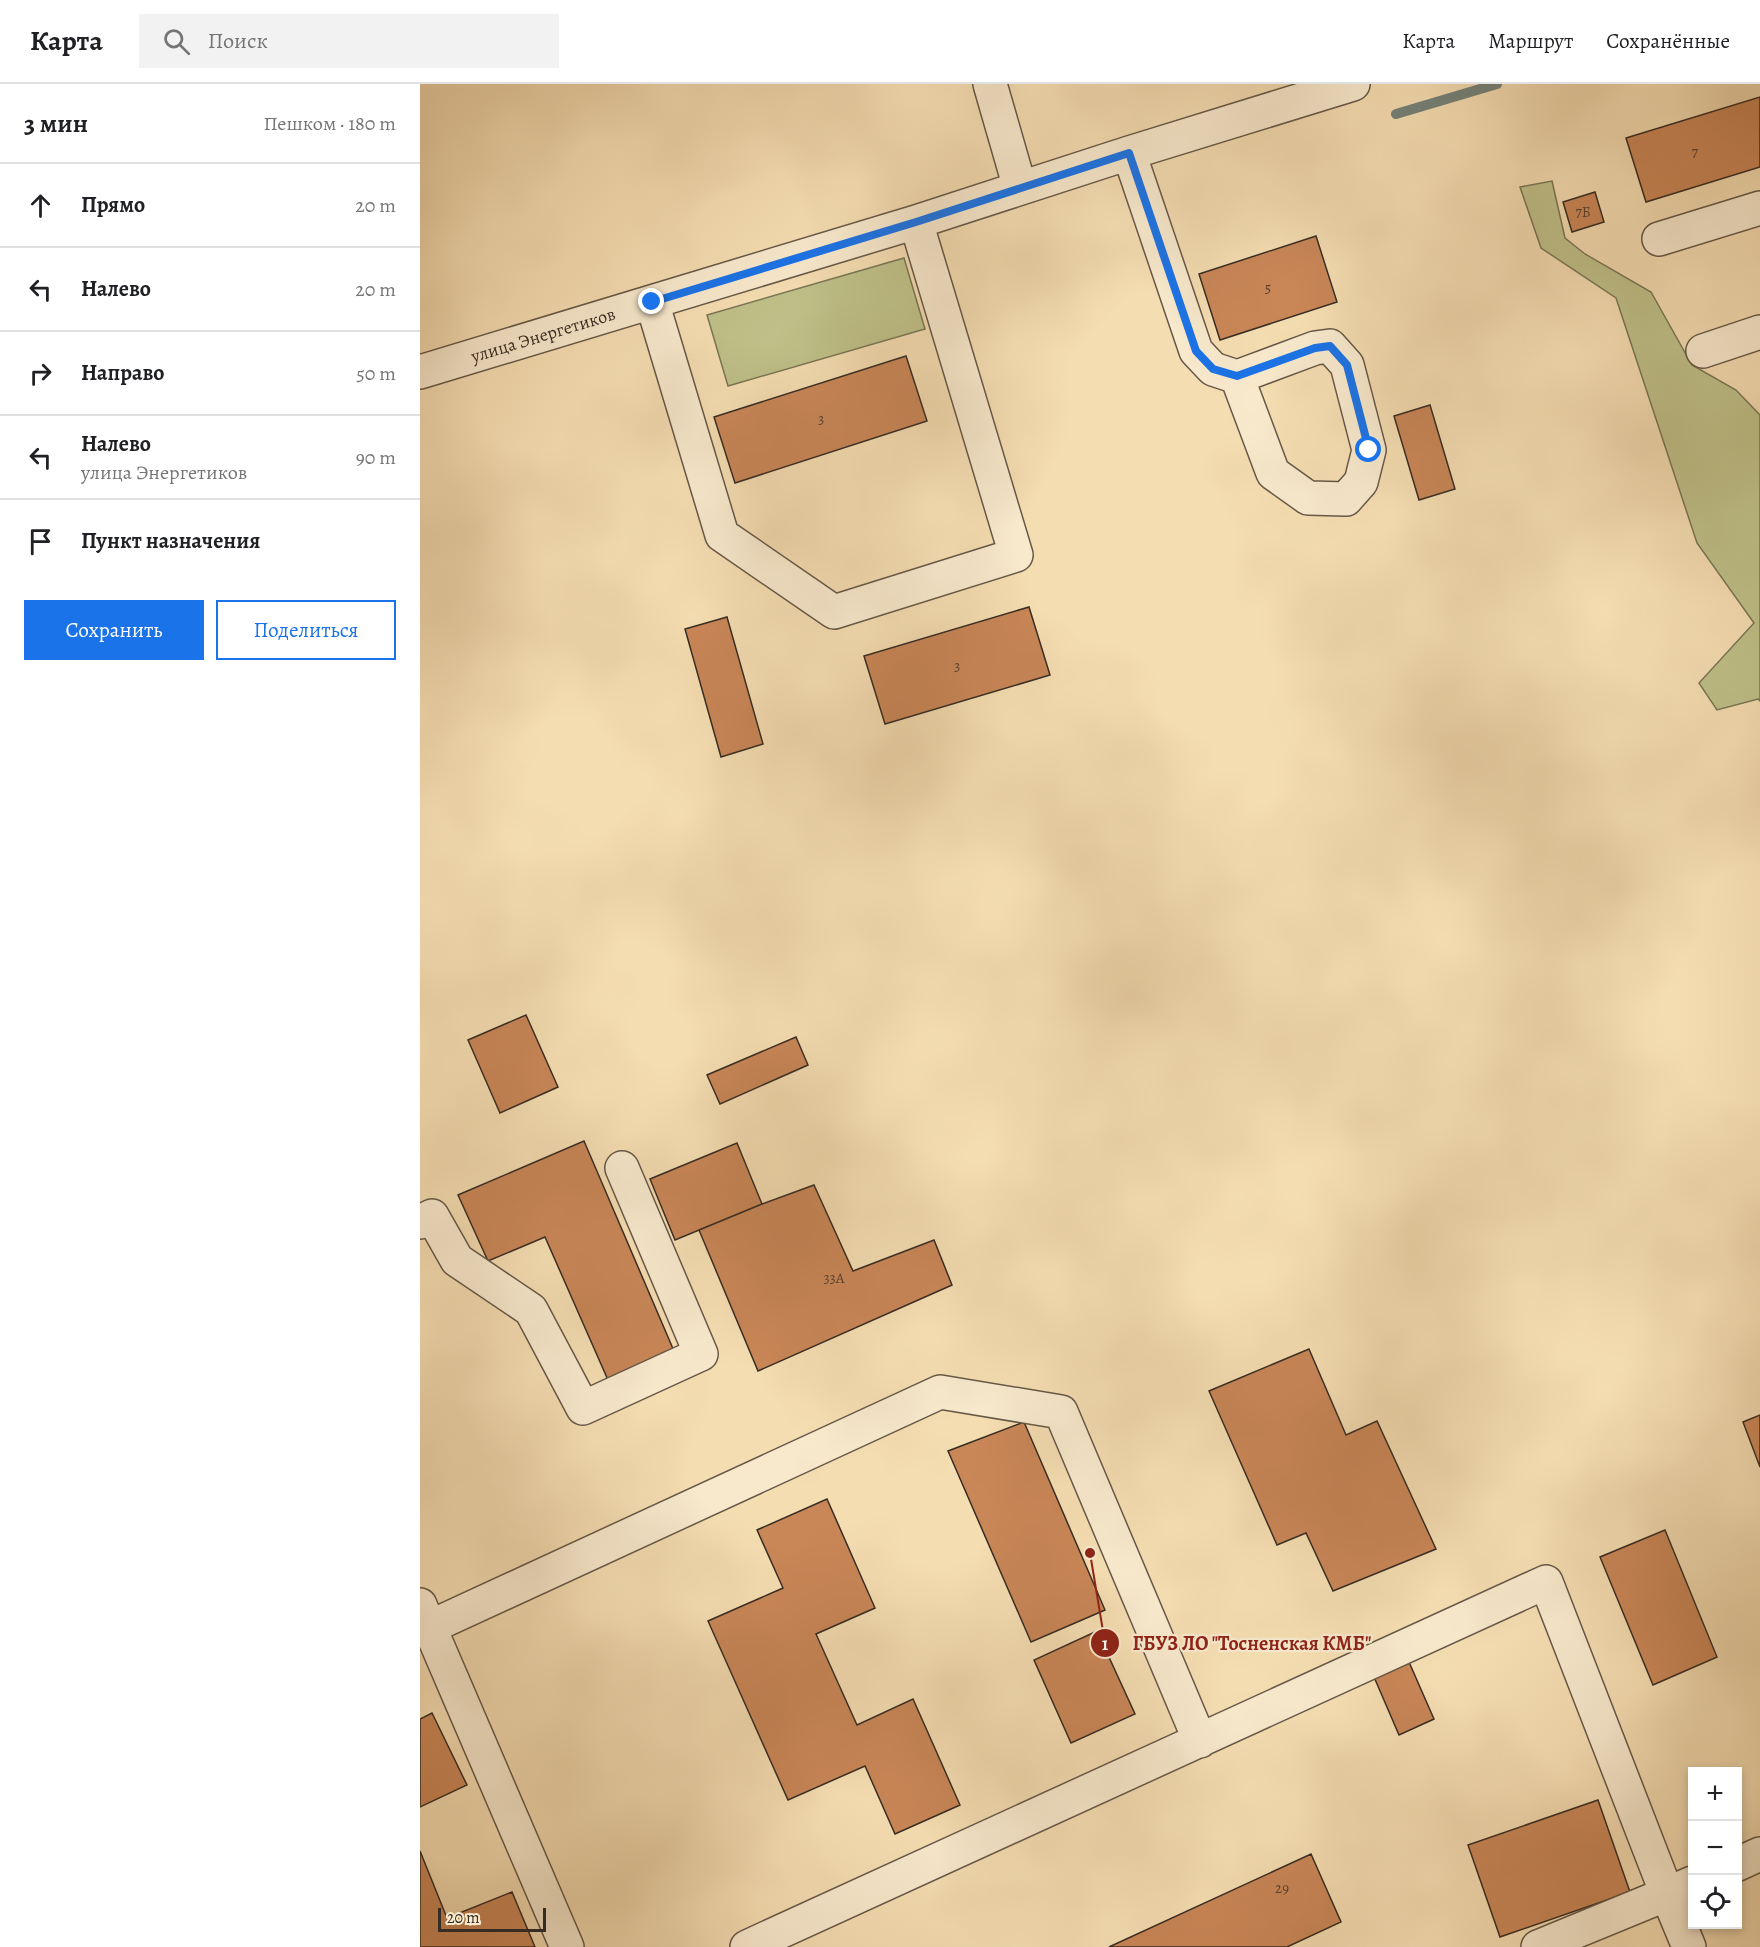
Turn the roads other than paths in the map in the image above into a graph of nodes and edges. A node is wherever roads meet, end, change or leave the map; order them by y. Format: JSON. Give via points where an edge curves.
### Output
{"nodes":[{"id":1,"x":990,"y":84,"type":"edge"},
{"id":2,"x":1353,"y":84,"type":"edge"},
{"id":3,"x":1276,"y":95,"type":"edge"},
{"id":4,"x":1129,"y":153,"type":"junction"},
{"id":5,"x":1020,"y":188,"type":"junction"},
{"id":6,"x":1760,"y":208,"type":"edge"},
{"id":7,"x":916,"y":222,"type":"junction"},
{"id":8,"x":1659,"y":239,"type":"dead end"},
{"id":9,"x":652,"y":302,"type":"junction"},
{"id":10,"x":1760,"y":332,"type":"edge"},
{"id":11,"x":1703,"y":351,"type":"dead end"},
{"id":12,"x":420,"y":372,"type":"edge"},
{"id":13,"x":1237,"y":376,"type":"junction"},
{"id":14,"x":622,"y":1168,"type":"dead end"},
{"id":15,"x":420,"y":1222,"type":"edge"},
{"id":16,"x":425,"y":1616,"type":"edge"},
{"id":17,"x":1200,"y":1741,"type":"junction"},
{"id":18,"x":1760,"y":1854,"type":"edge"},
{"id":19,"x":1742,"y":1862,"type":"edge"},
{"id":20,"x":1680,"y":1889,"type":"edge"},
{"id":21,"x":567,"y":1947,"type":"edge"},
{"id":22,"x":747,"y":1947,"type":"edge"},
{"id":23,"x":1538,"y":1947,"type":"edge"},
{"id":24,"x":1689,"y":1947,"type":"edge"}],
"edges":[{"from":1,"to":5,"type":"street"},
{"from":2,"to":3,"type":"street","name":"улица Энергетиков"},
{"from":3,"to":4,"type":"street","name":"улица Энергетиков"},
{"from":4,"to":5,"type":"street","name":"улица Энергетиков"},
{"from":4,"to":13,"type":"street","via":[[1196,351],[1213,369]]},
{"from":5,"to":7,"type":"street","name":"улица Энергетиков"},
{"from":6,"to":8,"type":"street"},
{"from":7,"to":9,"type":"street","name":"улица Энергетиков"},
{"from":7,"to":9,"type":"street","via":[[1016,555],[834,612],[722,535]]},
{"from":9,"to":12,"type":"street","name":"улица Энергетиков"},
{"from":10,"to":11,"type":"street"},
{"from":13,"to":13,"type":"street","via":[[1330,346],[1347,365],[1369,450],[1361,482],[1346,499],[1308,498],[1273,472]]},
{"from":14,"to":15,"type":"street","via":[[701,1354],[583,1408],[531,1310],[457,1260],[432,1216]]},
{"from":16,"to":17,"type":"street","via":[[940,1392],[1061,1412]]},
{"from":16,"to":21,"type":"street"},
{"from":17,"to":20,"type":"street","via":[[1546,1582]]},
{"from":17,"to":22,"type":"street"},
{"from":18,"to":19,"type":"street"},
{"from":20,"to":23,"type":"street"},
{"from":20,"to":24,"type":"street"}]}
